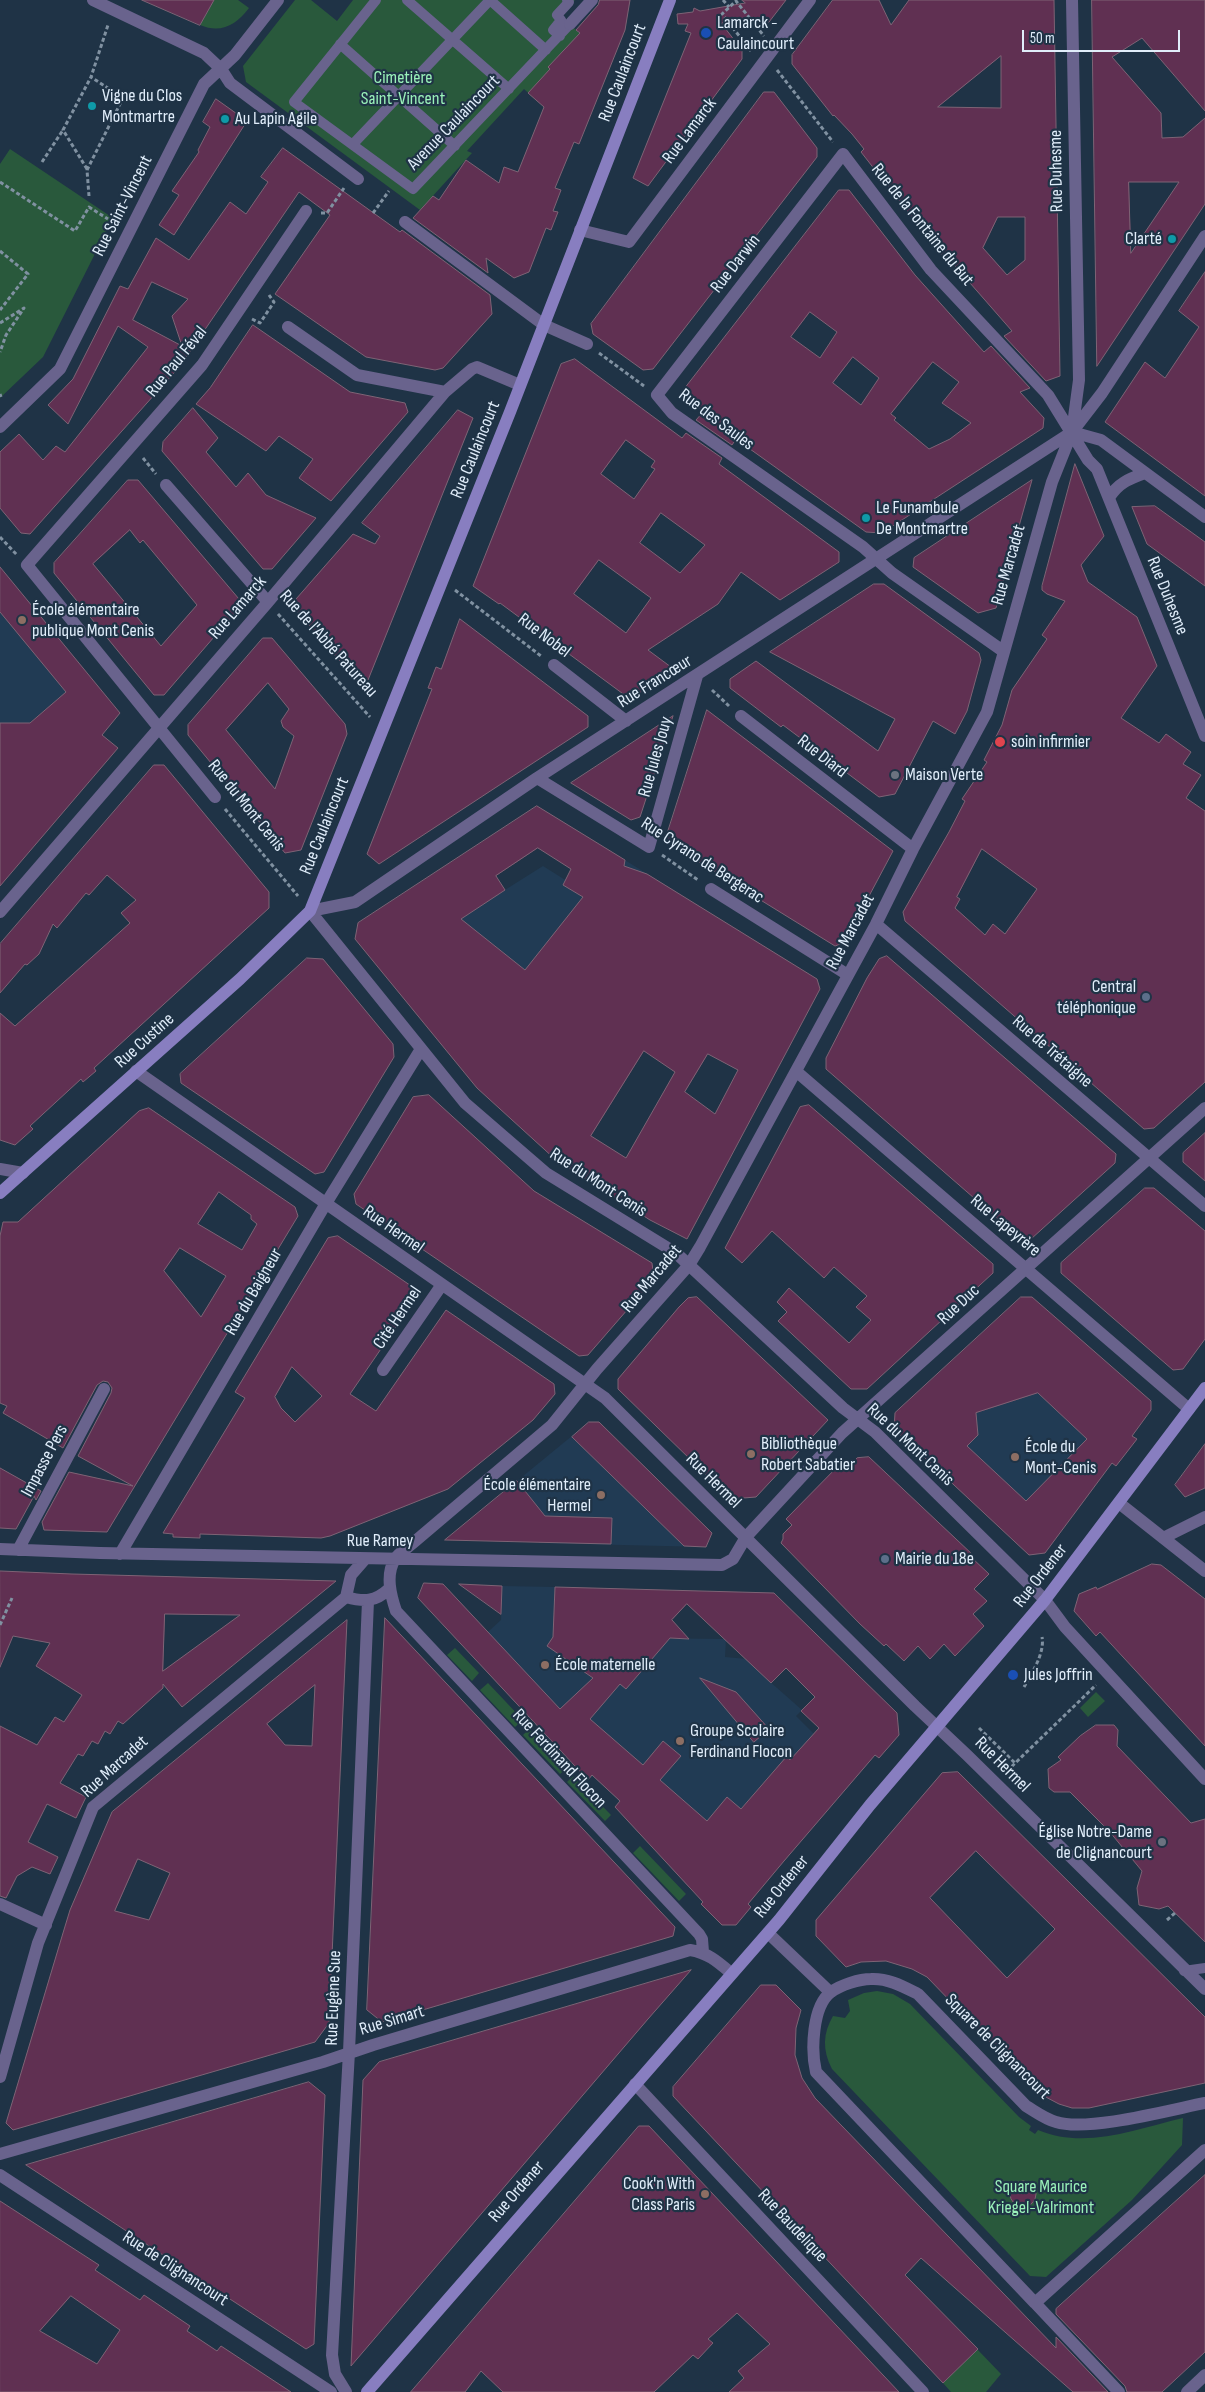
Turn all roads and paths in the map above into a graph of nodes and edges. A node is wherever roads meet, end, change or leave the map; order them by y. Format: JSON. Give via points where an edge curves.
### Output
{"nodes":[{"id":1,"x":93,"y":0,"type":"edge"},
{"id":2,"x":278,"y":0,"type":"edge"},
{"id":3,"x":376,"y":0,"type":"edge"},
{"id":4,"x":407,"y":0,"type":"edge"},
{"id":5,"x":490,"y":0,"type":"edge"},
{"id":6,"x":567,"y":0,"type":"edge"},
{"id":7,"x":592,"y":0,"type":"edge"},
{"id":8,"x":670,"y":0,"type":"edge"},
{"id":9,"x":723,"y":0,"type":"edge"},
{"id":10,"x":810,"y":0,"type":"edge"},
{"id":11,"x":1072,"y":0,"type":"edge"},
{"id":12,"x":729,"y":8,"type":"junction"},
{"id":13,"x":570,"y":24,"type":"joint"},
{"id":14,"x":108,"y":26,"type":"dead end"},
{"id":15,"x":761,"y":32,"type":"dead end"},
{"id":16,"x":560,"y":36,"type":"junction"},
{"id":17,"x":453,"y":39,"type":"junction"},
{"id":18,"x":340,"y":44,"type":"junction"},
{"id":19,"x":748,"y":47,"type":"dead end"},
{"id":20,"x":546,"y":50,"type":"junction"},
{"id":21,"x":221,"y":69,"type":"junction"},
{"id":22,"x":777,"y":70,"type":"dead end"},
{"id":23,"x":91,"y":77,"type":"junction"},
{"id":24,"x":509,"y":88,"type":"junction"},
{"id":25,"x":398,"y":96,"type":"junction"},
{"id":26,"x":63,"y":130,"type":"junction"},
{"id":27,"x":354,"y":144,"type":"junction"},
{"id":28,"x":455,"y":146,"type":"junction"},
{"id":29,"x":843,"y":154,"type":"junction"},
{"id":30,"x":42,"y":162,"type":"dead end"},
{"id":31,"x":87,"y":170,"type":"junction"},
{"id":32,"x":358,"y":179,"type":"dead end"},
{"id":33,"x":0,"y":182,"type":"edge"},
{"id":34,"x":345,"y":186,"type":"dead end"},
{"id":35,"x":389,"y":191,"type":"dead end"},
{"id":36,"x":89,"y":196,"type":"dead end"},
{"id":37,"x":306,"y":211,"type":"joint"},
{"id":38,"x":373,"y":213,"type":"dead end"},
{"id":39,"x":108,"y":219,"type":"dead end"},
{"id":40,"x":405,"y":222,"type":"dead end"},
{"id":41,"x":580,"y":230,"type":"junction"},
{"id":42,"x":1205,"y":236,"type":"edge"},
{"id":43,"x":0,"y":251,"type":"edge"},
{"id":44,"x":272,"y":298,"type":"dead end"},
{"id":45,"x":0,"y":310,"type":"edge"},
{"id":46,"x":256,"y":322,"type":"dead end"},
{"id":47,"x":0,"y":323,"type":"edge"},
{"id":48,"x":544,"y":325,"type":"junction"},
{"id":49,"x":288,"y":327,"type":"dead end"},
{"id":50,"x":586,"y":344,"type":"joint"},
{"id":51,"x":0,"y":352,"type":"edge"},
{"id":52,"x":520,"y":385,"type":"junction"},
{"id":53,"x":445,"y":392,"type":"junction"},
{"id":54,"x":657,"y":395,"type":"junction"},
{"id":55,"x":0,"y":427,"type":"edge"},
{"id":56,"x":1072,"y":432,"type":"junction"},
{"id":57,"x":131,"y":444,"type":"junction"},
{"id":58,"x":1145,"y":473,"type":"junction"},
{"id":59,"x":166,"y":485,"type":"joint"},
{"id":60,"x":1109,"y":498,"type":"junction"},
{"id":61,"x":1205,"y":517,"type":"edge"},
{"id":62,"x":0,"y":537,"type":"edge"},
{"id":63,"x":6,"y":544,"type":"dead end"},
{"id":64,"x":876,"y":558,"type":"junction"},
{"id":65,"x":27,"y":565,"type":"joint"},
{"id":66,"x":443,"y":578,"type":"junction"},
{"id":67,"x":268,"y":602,"type":"junction"},
{"id":68,"x":1003,"y":651,"type":"junction"},
{"id":69,"x":554,"y":665,"type":"joint"},
{"id":70,"x":697,"y":676,"type":"junction"},
{"id":71,"x":712,"y":690,"type":"dead end"},
{"id":72,"x":741,"y":716,"type":"joint"},
{"id":73,"x":626,"y":721,"type":"junction"},
{"id":74,"x":159,"y":726,"type":"junction"},
{"id":75,"x":382,"y":731,"type":"junction"},
{"id":76,"x":1205,"y":736,"type":"edge"},
{"id":77,"x":537,"y":778,"type":"junction"},
{"id":78,"x":216,"y":797,"type":"joint"},
{"id":79,"x":649,"y":847,"type":"junction"},
{"id":80,"x":913,"y":849,"type":"junction"},
{"id":81,"x":711,"y":888,"type":"joint"},
{"id":82,"x":310,"y":911,"type":"junction"},
{"id":83,"x":0,"y":912,"type":"edge"},
{"id":84,"x":876,"y":924,"type":"junction"},
{"id":85,"x":848,"y":975,"type":"junction"},
{"id":86,"x":421,"y":1049,"type":"junction"},
{"id":87,"x":136,"y":1072,"type":"junction"},
{"id":88,"x":797,"y":1072,"type":"junction"},
{"id":89,"x":1205,"y":1108,"type":"edge"},
{"id":90,"x":1150,"y":1159,"type":"junction"},
{"id":91,"x":0,"y":1169,"type":"edge"},
{"id":92,"x":23,"y":1173,"type":"junction"},
{"id":93,"x":0,"y":1193,"type":"edge"},
{"id":94,"x":325,"y":1205,"type":"junction"},
{"id":95,"x":1205,"y":1206,"type":"edge"},
{"id":96,"x":689,"y":1265,"type":"junction"},
{"id":97,"x":1026,"y":1267,"type":"junction"},
{"id":98,"x":441,"y":1286,"type":"junction"},
{"id":99,"x":383,"y":1370,"type":"dead end"},
{"id":100,"x":586,"y":1384,"type":"junction"},
{"id":101,"x":104,"y":1388,"type":"dead end"},
{"id":102,"x":1205,"y":1388,"type":"edge"},
{"id":103,"x":1189,"y":1409,"type":"junction"},
{"id":104,"x":858,"y":1419,"type":"junction"},
{"id":105,"x":1119,"y":1503,"type":"junction"},
{"id":106,"x":1205,"y":1517,"type":"edge"},
{"id":107,"x":746,"y":1537,"type":"junction"},
{"id":108,"x":1163,"y":1538,"type":"junction"},
{"id":109,"x":0,"y":1549,"type":"edge"},
{"id":110,"x":18,"y":1550,"type":"junction"},
{"id":111,"x":120,"y":1554,"type":"junction"},
{"id":112,"x":365,"y":1559,"type":"junction"},
{"id":113,"x":395,"y":1559,"type":"junction"},
{"id":114,"x":1205,"y":1571,"type":"edge"},
{"id":115,"x":390,"y":1589,"type":"junction"},
{"id":116,"x":346,"y":1597,"type":"junction"},
{"id":117,"x":12,"y":1598,"type":"dead end"},
{"id":118,"x":1045,"y":1600,"type":"junction"},
{"id":119,"x":368,"y":1601,"type":"junction"},
{"id":120,"x":0,"y":1625,"type":"edge"},
{"id":121,"x":1042,"y":1637,"type":"dead end"},
{"id":122,"x":1108,"y":1672,"type":"junction"},
{"id":123,"x":1024,"y":1687,"type":"dead end"},
{"id":124,"x":937,"y":1727,"type":"junction"},
{"id":125,"x":979,"y":1728,"type":"dead end"},
{"id":126,"x":1016,"y":1763,"type":"junction"},
{"id":127,"x":1008,"y":1770,"type":"dead end"},
{"id":128,"x":1205,"y":1779,"type":"edge"},
{"id":129,"x":0,"y":1904,"type":"edge"},
{"id":130,"x":1175,"y":1913,"type":"dead end"},
{"id":131,"x":1167,"y":1920,"type":"dead end"},
{"id":132,"x":46,"y":1925,"type":"junction"},
{"id":133,"x":768,"y":1933,"type":"junction"},
{"id":134,"x":703,"y":1952,"type":"junction"},
{"id":135,"x":1205,"y":1968,"type":"edge"},
{"id":136,"x":1184,"y":1971,"type":"junction"},
{"id":137,"x":731,"y":1973,"type":"junction"},
{"id":138,"x":1205,"y":1989,"type":"edge"},
{"id":139,"x":830,"y":1992,"type":"junction"},
{"id":140,"x":349,"y":2052,"type":"junction"},
{"id":141,"x":0,"y":2078,"type":"edge"},
{"id":142,"x":635,"y":2084,"type":"junction"},
{"id":143,"x":1205,"y":2103,"type":"edge"},
{"id":144,"x":1205,"y":2150,"type":"edge"},
{"id":145,"x":0,"y":2154,"type":"edge"},
{"id":146,"x":0,"y":2175,"type":"edge"},
{"id":147,"x":1035,"y":2303,"type":"junction"},
{"id":148,"x":1205,"y":2375,"type":"edge"},
{"id":149,"x":332,"y":2392,"type":"edge"},
{"id":150,"x":346,"y":2392,"type":"edge"},
{"id":151,"x":367,"y":2392,"type":"edge"},
{"id":152,"x":923,"y":2392,"type":"edge"},
{"id":153,"x":1119,"y":2392,"type":"edge"},
{"id":154,"x":1187,"y":2392,"type":"edge"}],
"edges":[{"from":1,"to":21,"type":"street","via":[[204,53]]},
{"from":2,"to":21,"type":"street","name":"Rue Saint-Vincent"},
{"from":3,"to":18,"type":"lane"},
{"from":4,"to":17,"type":"lane"},
{"from":5,"to":17,"type":"lane"},
{"from":5,"to":20,"type":"lane"},
{"from":6,"to":16,"type":"lane","via":[[569,2],[557,15],[561,20],[553,30]]},
{"from":7,"to":13,"type":"street"},
{"from":8,"to":41,"type":"street","name":"Rue Caulaincourt"},
{"from":9,"to":12,"type":"path"},
{"from":10,"to":41,"type":"street","name":"Rue Lamarck","via":[[629,242]]},
{"from":11,"to":56,"type":"street","name":"Rue Duhesme","via":[[1079,380]]},
{"from":12,"to":15,"type":"path","via":[[736,1]]},
{"from":12,"to":19,"type":"path","via":[[722,14]]},
{"from":13,"to":16,"type":"lane","name":"Avenue Caulaincourt"},
{"from":14,"to":23,"type":"path"},
{"from":16,"to":20,"type":"lane","name":"Avenue Caulaincourt"},
{"from":17,"to":24,"type":"lane"},
{"from":17,"to":25,"type":"lane"},
{"from":18,"to":25,"type":"lane"},
{"from":18,"to":27,"type":"lane","via":[[294,102]]},
{"from":20,"to":24,"type":"lane","name":"Avenue Caulaincourt"},
{"from":21,"to":32,"type":"street","via":[[230,84]]},
{"from":21,"to":55,"type":"street","name":"Rue Saint-Vincent","via":[[204,84],[60,369]]},
{"from":22,"to":29,"type":"path"},
{"from":23,"to":26,"type":"path"},
{"from":23,"to":31,"type":"path","via":[[123,98]]},
{"from":24,"to":28,"type":"lane","name":"Avenue Caulaincourt"},
{"from":25,"to":27,"type":"lane"},
{"from":25,"to":28,"type":"lane"},
{"from":26,"to":30,"type":"path"},
{"from":26,"to":31,"type":"path"},
{"from":27,"to":28,"type":"lane","name":"Avenue Caulaincourt","via":[[413,189]]},
{"from":29,"to":54,"type":"street","name":"Rue Darwin"},
{"from":29,"to":56,"type":"street","name":"Rue de la Fontaine du But","via":[[931,270],[1048,395]]},
{"from":31,"to":36,"type":"path"},
{"from":33,"to":39,"type":"path","via":[[75,231],[89,207]]},
{"from":34,"to":37,"type":"path","via":[[327,214]]},
{"from":35,"to":38,"type":"path"},
{"from":37,"to":57,"type":"street","name":"Rue Paul Féval","via":[[202,365]]},
{"from":40,"to":48,"type":"street"},
{"from":41,"to":48,"type":"street","name":"Rue Caulaincourt"},
{"from":42,"to":56,"type":"street","name":"Rue Marcadet","via":[[1102,393]]},
{"from":43,"to":45,"type":"path","via":[[28,274]]},
{"from":44,"to":46,"type":"path","via":[[274,302],[267,315],[260,323]]},
{"from":47,"to":51,"type":"path","via":[[24,308],[6,335]]},
{"from":48,"to":50,"type":"street"},
{"from":48,"to":52,"type":"street","name":"Rue Caulaincourt"},
{"from":49,"to":53,"type":"street","via":[[357,375]]},
{"from":50,"to":54,"type":"path","name":"Rue des Saules"},
{"from":52,"to":53,"type":"street","name":"Rue Lamarck","via":[[477,368]]},
{"from":52,"to":66,"type":"street","name":"Rue Caulaincourt"},
{"from":53,"to":67,"type":"street","name":"Rue Lamarck"},
{"from":54,"to":64,"type":"street","name":"Rue des Saules","via":[[672,413]]},
{"from":56,"to":58,"type":"street","via":[[1101,440]]},
{"from":56,"to":60,"type":"street","name":"Rue Duhesme","via":[[1097,469]]},
{"from":56,"to":64,"type":"street","name":"Rue Francœur"},
{"from":56,"to":68,"type":"street","name":"Rue Marcadet","via":[[1052,482]]},
{"from":57,"to":59,"type":"path"},
{"from":57,"to":65,"type":"street","name":"Rue Paul Féval"},
{"from":58,"to":60,"type":"street","via":[[1124,481]]},
{"from":58,"to":61,"type":"street"},
{"from":59,"to":67,"type":"street","name":"Rue de l'Abbé Patureau"},
{"from":60,"to":76,"type":"street","name":"Rue Duhesme"},
{"from":62,"to":63,"type":"path"},
{"from":64,"to":68,"type":"street","name":"Rue des Saules","via":[[892,573]]},
{"from":64,"to":70,"type":"street","name":"Rue Francœur"},
{"from":65,"to":74,"type":"street","name":"Rue du Mont Cenis"},
{"from":66,"to":69,"type":"path","name":"Rue Nobel","via":[[461,596]]},
{"from":66,"to":75,"type":"street","name":"Rue Caulaincourt"},
{"from":67,"to":74,"type":"street","name":"Rue Lamarck"},
{"from":67,"to":75,"type":"path","name":"Rue de l'Abbé Patureau"},
{"from":68,"to":80,"type":"street","name":"Rue Marcadet","via":[[987,712]]},
{"from":69,"to":73,"type":"street","name":"Rue Nobel"},
{"from":70,"to":73,"type":"street","name":"Rue Francœur"},
{"from":70,"to":79,"type":"street","name":"Rue Jules Jouy"},
{"from":71,"to":72,"type":"path"},
{"from":72,"to":80,"type":"street","name":"Rue Diard"},
{"from":73,"to":77,"type":"street","name":"Rue Francœur"},
{"from":74,"to":78,"type":"street","name":"Rue du Mont Cenis"},
{"from":74,"to":83,"type":"street","name":"Rue Lamarck"},
{"from":75,"to":82,"type":"street","name":"Rue Caulaincourt"},
{"from":77,"to":79,"type":"street","name":"Rue Cyrano de Bergerac"},
{"from":77,"to":82,"type":"street","name":"Rue Francœur","via":[[355,902]]},
{"from":78,"to":82,"type":"path","name":"Rue du Mont Cenis"},
{"from":79,"to":81,"type":"path","name":"Rue Cyrano de Bergerac"},
{"from":80,"to":84,"type":"street","name":"Rue Marcadet"},
{"from":81,"to":85,"type":"street","name":"Rue Cyrano de Bergerac"},
{"from":82,"to":86,"type":"street","name":"Rue du Mont Cenis"},
{"from":82,"to":87,"type":"street","name":"Rue Custine"},
{"from":84,"to":85,"type":"street","name":"Rue Marcadet"},
{"from":84,"to":90,"type":"street","name":"Rue de Trétaigne"},
{"from":85,"to":88,"type":"street","name":"Rue Marcadet"},
{"from":86,"to":94,"type":"street","name":"Rue du Baigneur"},
{"from":86,"to":96,"type":"street","name":"Rue du Mont Cenis","via":[[465,1102],[546,1173]]},
{"from":87,"to":92,"type":"street","name":"Rue Custine"},
{"from":87,"to":94,"type":"street","name":"Rue Hermel"},
{"from":88,"to":96,"type":"street","name":"Rue Marcadet"},
{"from":88,"to":97,"type":"street","name":"Rue Lapeyrère"},
{"from":89,"to":90,"type":"street","name":"Rue Duc"},
{"from":90,"to":95,"type":"street","name":"Rue de Trétaigne"},
{"from":90,"to":97,"type":"street","name":"Rue Duc"},
{"from":91,"to":92,"type":"street"},
{"from":92,"to":93,"type":"street","name":"Rue Custine"},
{"from":94,"to":98,"type":"street","name":"Rue Hermel"},
{"from":94,"to":111,"type":"street","name":"Rue du Baigneur"},
{"from":96,"to":100,"type":"street","name":"Rue Marcadet"},
{"from":96,"to":104,"type":"street","name":"Rue du Mont Cenis"},
{"from":97,"to":103,"type":"street","name":"Rue Lapeyrère"},
{"from":97,"to":104,"type":"street","name":"Rue Duc"},
{"from":98,"to":99,"type":"street","name":"Cité Hermel"},
{"from":98,"to":100,"type":"street","name":"Rue Hermel"},
{"from":100,"to":107,"type":"street","name":"Rue Hermel","via":[[605,1398]]},
{"from":100,"to":113,"type":"street","name":"Rue Marcadet","via":[[552,1425]]},
{"from":101,"to":110,"type":"street","name":"Impasse Pers"},
{"from":102,"to":103,"type":"street","name":"Rue Ordener"},
{"from":103,"to":105,"type":"street","name":"Rue Ordener"},
{"from":104,"to":107,"type":"street","name":"Rue Duc"},
{"from":104,"to":118,"type":"street","name":"Rue du Mont Cenis"},
{"from":105,"to":108,"type":"street"},
{"from":105,"to":118,"type":"street","name":"Rue Ordener"},
{"from":106,"to":108,"type":"street"},
{"from":107,"to":113,"type":"street","name":"Rue Ramey","via":[[734,1559],[722,1565]]},
{"from":107,"to":124,"type":"street","name":"Rue Hermel"},
{"from":108,"to":114,"type":"street"},
{"from":109,"to":110,"type":"street","name":"Rue Ramey"},
{"from":110,"to":111,"type":"street","name":"Rue Ramey"},
{"from":111,"to":112,"type":"street","name":"Rue Ramey"},
{"from":112,"to":113,"type":"street","name":"Rue Ramey"},
{"from":112,"to":116,"type":"street","via":[[351,1575]]},
{"from":113,"to":115,"type":"street"},
{"from":115,"to":119,"type":"street"},
{"from":115,"to":134,"type":"street","name":"Rue Ferdinand Flocon","via":[[396,1611],[699,1934]]},
{"from":116,"to":119,"type":"street"},
{"from":116,"to":132,"type":"street","name":"Rue Marcadet","via":[[93,1807]]},
{"from":117,"to":120,"type":"path"},
{"from":118,"to":122,"type":"street","name":"Rue du Mont Cenis","via":[[1065,1627]]},
{"from":118,"to":124,"type":"street","name":"Rue Ordener"},
{"from":119,"to":140,"type":"street","name":"Rue Eugène Sue"},
{"from":121,"to":123,"type":"path","via":[[1037,1660]]},
{"from":122,"to":126,"type":"path"},
{"from":122,"to":128,"type":"street","name":"Rue du Mont Cenis"},
{"from":124,"to":133,"type":"street","name":"Rue Ordener"},
{"from":124,"to":136,"type":"street","name":"Rue Hermel"},
{"from":125,"to":126,"type":"path"},
{"from":126,"to":127,"type":"path"},
{"from":129,"to":132,"type":"street"},
{"from":130,"to":131,"type":"path"},
{"from":132,"to":141,"type":"street","name":"Rue Marcadet"},
{"from":133,"to":137,"type":"street","name":"Rue Ordener"},
{"from":133,"to":139,"type":"street"},
{"from":134,"to":137,"type":"street"},
{"from":134,"to":140,"type":"street","name":"Rue Simart","via":[[690,1950]]},
{"from":135,"to":136,"type":"lane"},
{"from":136,"to":138,"type":"street","name":"Rue Hermel"},
{"from":137,"to":142,"type":"street","name":"Rue Ordener"},
{"from":139,"to":143,"type":"street","name":"Square de Clignancourt","via":[[871,1979],[895,1983],[918,1994],[1026,2106],[1058,2123],[1092,2125]]},
{"from":139,"to":147,"type":"street","via":[[814,2031],[816,2072]]},
{"from":140,"to":145,"type":"street","name":"Rue Simart"},
{"from":140,"to":150,"type":"street","name":"Rue Eugène Sue","via":[[332,2355],[335,2374]]},
{"from":142,"to":151,"type":"street","name":"Rue Ordener"},
{"from":142,"to":152,"type":"street","name":"Rue Baudelique"},
{"from":144,"to":147,"type":"street"},
{"from":146,"to":149,"type":"street","name":"Rue de Clignancourt"},
{"from":147,"to":153,"type":"street"},
{"from":148,"to":154,"type":"street"}]}
